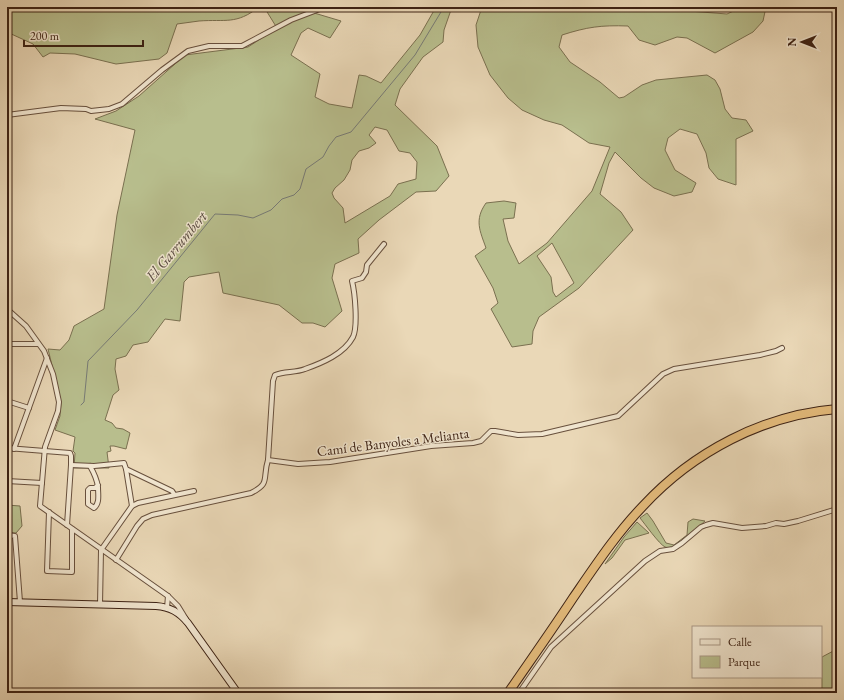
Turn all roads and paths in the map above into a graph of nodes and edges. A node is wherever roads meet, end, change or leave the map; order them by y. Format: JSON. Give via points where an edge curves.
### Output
{"nodes":[{"id":1,"x":325,"y":7,"type":"edge"},
{"id":2,"x":7,"y":115,"type":"edge"},
{"id":3,"x":384,"y":244,"type":"dead end"},
{"id":4,"x":7,"y":309,"type":"edge"},
{"id":5,"x":7,"y":344,"type":"edge"},
{"id":6,"x":38,"y":344,"type":"junction"},
{"id":7,"x":782,"y":348,"type":"dead end"},
{"id":8,"x":47,"y":358,"type":"junction"},
{"id":9,"x":7,"y":401,"type":"edge"},
{"id":10,"x":29,"y":408,"type":"junction"},
{"id":11,"x":837,"y":408,"type":"edge"},
{"id":12,"x":837,"y":414,"type":"edge"},
{"id":13,"x":7,"y":448,"type":"edge"},
{"id":14,"x":14,"y":449,"type":"junction"},
{"id":15,"x":44,"y":452,"type":"junction"},
{"id":16,"x":268,"y":460,"type":"junction"},
{"id":17,"x":71,"y":465,"type":"junction"},
{"id":18,"x":90,"y":466,"type":"junction"},
{"id":19,"x":126,"y":469,"type":"junction"},
{"id":20,"x":7,"y":481,"type":"edge"},
{"id":21,"x":42,"y":483,"type":"junction"},
{"id":22,"x":98,"y":485,"type":"junction"},
{"id":23,"x":194,"y":491,"type":"dead end"},
{"id":24,"x":174,"y":494,"type":"junction"},
{"id":25,"x":132,"y":506,"type":"junction"},
{"id":26,"x":837,"y":509,"type":"edge"},
{"id":27,"x":49,"y":512,"type":"junction"},
{"id":28,"x":67,"y":525,"type":"junction"},
{"id":29,"x":72,"y":529,"type":"junction"},
{"id":30,"x":7,"y":535,"type":"edge"},
{"id":31,"x":101,"y":550,"type":"junction"},
{"id":32,"x":116,"y":560,"type":"junction"},
{"id":33,"x":168,"y":596,"type":"junction"},
{"id":34,"x":7,"y":602,"type":"edge"},
{"id":35,"x":20,"y":602,"type":"junction"},
{"id":36,"x":100,"y":605,"type":"junction"},
{"id":37,"x":172,"y":607,"type":"junction"},
{"id":38,"x":238,"y":693,"type":"edge"},
{"id":39,"x":508,"y":693,"type":"edge"},
{"id":40,"x":512,"y":693,"type":"edge"},
{"id":41,"x":519,"y":693,"type":"edge"}],
"edges":[{"from":1,"to":2,"type":"street","via":[[291,20],[242,46],[209,46],[188,51],[122,104],[109,109],[91,111],[61,108]]},
{"from":3,"to":16,"type":"street","via":[[367,265],[362,278],[352,281],[355,303],[353,336],[334,356],[304,370],[275,375]]},
{"from":4,"to":6,"type":"street","via":[[26,326]]},
{"from":5,"to":6,"type":"street"},
{"from":6,"to":8,"type":"street"},
{"from":7,"to":16,"type":"street","name":"Camí de Banyoles a Melianta","via":[[760,355],[674,369],[663,374],[618,416],[542,434],[518,435],[491,431],[481,441],[473,443],[431,446],[330,462],[298,464]]},
{"from":8,"to":10,"type":"street"},
{"from":8,"to":15,"type":"street","via":[[59,406]]},
{"from":9,"to":10,"type":"street"},
{"from":10,"to":14,"type":"street"},
{"from":11,"to":39,"type":"highway","via":[[784,418],[740,435],[694,462],[661,487],[615,538]]},
{"from":12,"to":40,"type":"highway","via":[[797,420],[754,433],[708,456],[668,485],[618,540]]},
{"from":13,"to":14,"type":"street"},
{"from":14,"to":15,"type":"street"},
{"from":15,"to":17,"type":"street","via":[[70,454]]},
{"from":15,"to":21,"type":"street"},
{"from":16,"to":32,"type":"street","via":[[262,488],[251,493],[143,519]]},
{"from":17,"to":18,"type":"street"},
{"from":17,"to":28,"type":"street"},
{"from":18,"to":19,"type":"street","via":[[124,463]]},
{"from":18,"to":22,"type":"street"},
{"from":19,"to":24,"type":"street"},
{"from":19,"to":25,"type":"street"},
{"from":20,"to":21,"type":"street"},
{"from":21,"to":27,"type":"street","via":[[40,506]]},
{"from":22,"to":22,"type":"street","via":[[98,501],[94,508],[88,504],[88,490]]},
{"from":23,"to":24,"type":"street"},
{"from":24,"to":25,"type":"street","via":[[138,502]]},
{"from":25,"to":31,"type":"street"},
{"from":26,"to":41,"type":"street","via":[[784,524],[742,528],[713,524],[701,527],[678,546],[660,551],[645,561],[551,647]]},
{"from":27,"to":28,"type":"street"},
{"from":27,"to":29,"type":"street","via":[[48,571],[72,572]]},
{"from":28,"to":29,"type":"street"},
{"from":29,"to":31,"type":"street"},
{"from":30,"to":35,"type":"street","via":[[15,536]]},
{"from":31,"to":32,"type":"street"},
{"from":31,"to":36,"type":"street"},
{"from":32,"to":33,"type":"street"},
{"from":33,"to":37,"type":"street"},
{"from":33,"to":37,"type":"street"},
{"from":34,"to":35,"type":"main road"},
{"from":35,"to":36,"type":"main road"},
{"from":36,"to":37,"type":"main road"},
{"from":37,"to":38,"type":"main road","via":[[188,623]]}]}
